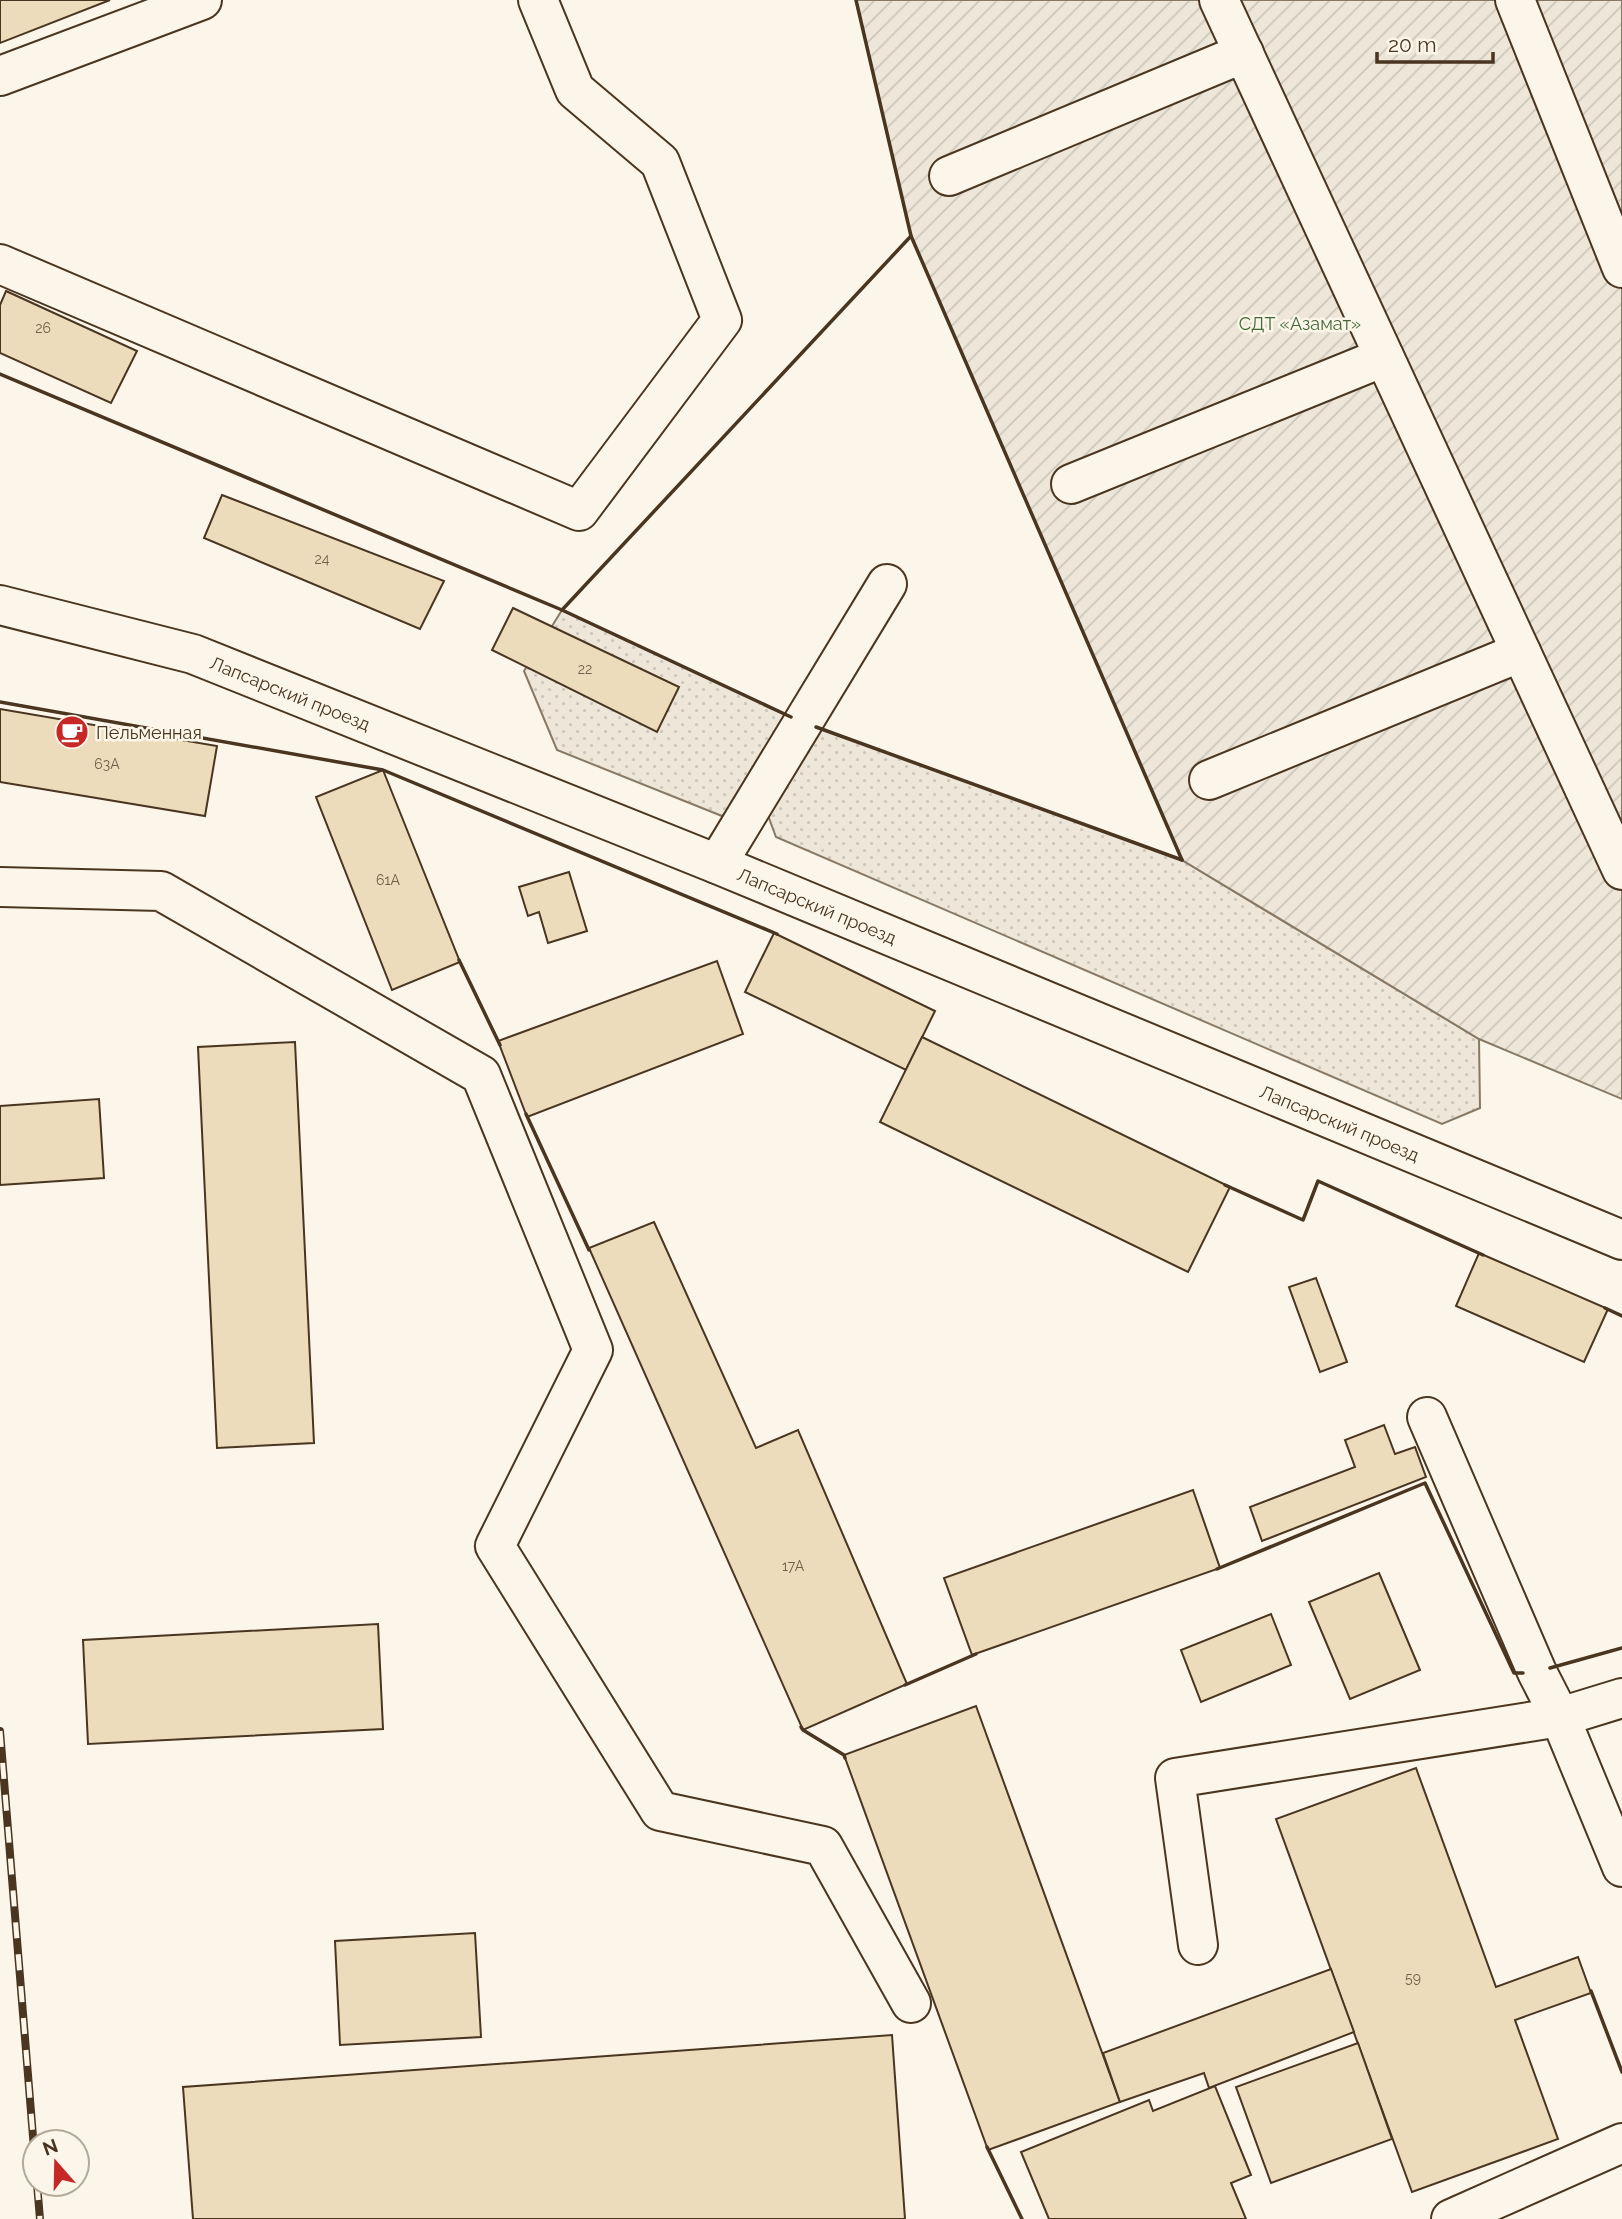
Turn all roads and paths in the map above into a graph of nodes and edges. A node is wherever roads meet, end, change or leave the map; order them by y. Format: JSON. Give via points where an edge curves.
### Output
{"nodes":[{"id":1,"x":202,"y":0,"type":"edge"},
{"id":2,"x":538,"y":0,"type":"edge"},
{"id":3,"x":1219,"y":0,"type":"edge"},
{"id":4,"x":1515,"y":0,"type":"edge"},
{"id":5,"x":1244,"y":53,"type":"junction"},
{"id":6,"x":0,"y":76,"type":"edge"},
{"id":7,"x":949,"y":176,"type":"dead end"},
{"id":8,"x":0,"y":264,"type":"edge"},
{"id":9,"x":1622,"y":268,"type":"edge"},
{"id":10,"x":1384,"y":357,"type":"junction"},
{"id":11,"x":1071,"y":484,"type":"dead end"},
{"id":12,"x":887,"y":584,"type":"dead end"},
{"id":13,"x":0,"y":605,"type":"edge"},
{"id":14,"x":1521,"y":652,"type":"junction"},
{"id":15,"x":1209,"y":780,"type":"dead end"},
{"id":16,"x":717,"y":864,"type":"junction"},
{"id":17,"x":1622,"y":870,"type":"edge"},
{"id":18,"x":0,"y":887,"type":"edge"},
{"id":19,"x":1622,"y":1240,"type":"edge"},
{"id":20,"x":1427,"y":1417,"type":"dead end"},
{"id":21,"x":1622,"y":1698,"type":"edge"},
{"id":22,"x":1560,"y":1717,"type":"junction"},
{"id":23,"x":1622,"y":1867,"type":"edge"},
{"id":24,"x":1198,"y":1945,"type":"dead end"},
{"id":25,"x":911,"y":2003,"type":"dead end"},
{"id":26,"x":1622,"y":2143,"type":"edge"},
{"id":27,"x":1451,"y":2219,"type":"edge"}],
"edges":[{"from":1,"to":6,"type":"street"},
{"from":2,"to":8,"type":"street","via":[[575,90],[660,162],[722,320],[579,511]]},
{"from":3,"to":5,"type":"street"},
{"from":4,"to":9,"type":"street"},
{"from":5,"to":7,"type":"street"},
{"from":5,"to":10,"type":"street"},
{"from":10,"to":11,"type":"street"},
{"from":10,"to":14,"type":"street"},
{"from":12,"to":16,"type":"street"},
{"from":13,"to":16,"type":"street","name":"Лапсарский проезд","via":[[193,654]]},
{"from":14,"to":15,"type":"street"},
{"from":14,"to":17,"type":"street"},
{"from":16,"to":19,"type":"street","name":"Лапсарский проезд"},
{"from":18,"to":25,"type":"street","via":[[161,891],[481,1075],[593,1350],[495,1546],[660,1811],[823,1846]]},
{"from":20,"to":22,"type":"street"},
{"from":21,"to":22,"type":"street"},
{"from":22,"to":23,"type":"street"},
{"from":22,"to":24,"type":"street","via":[[1175,1778]]},
{"from":26,"to":27,"type":"street"}]}
